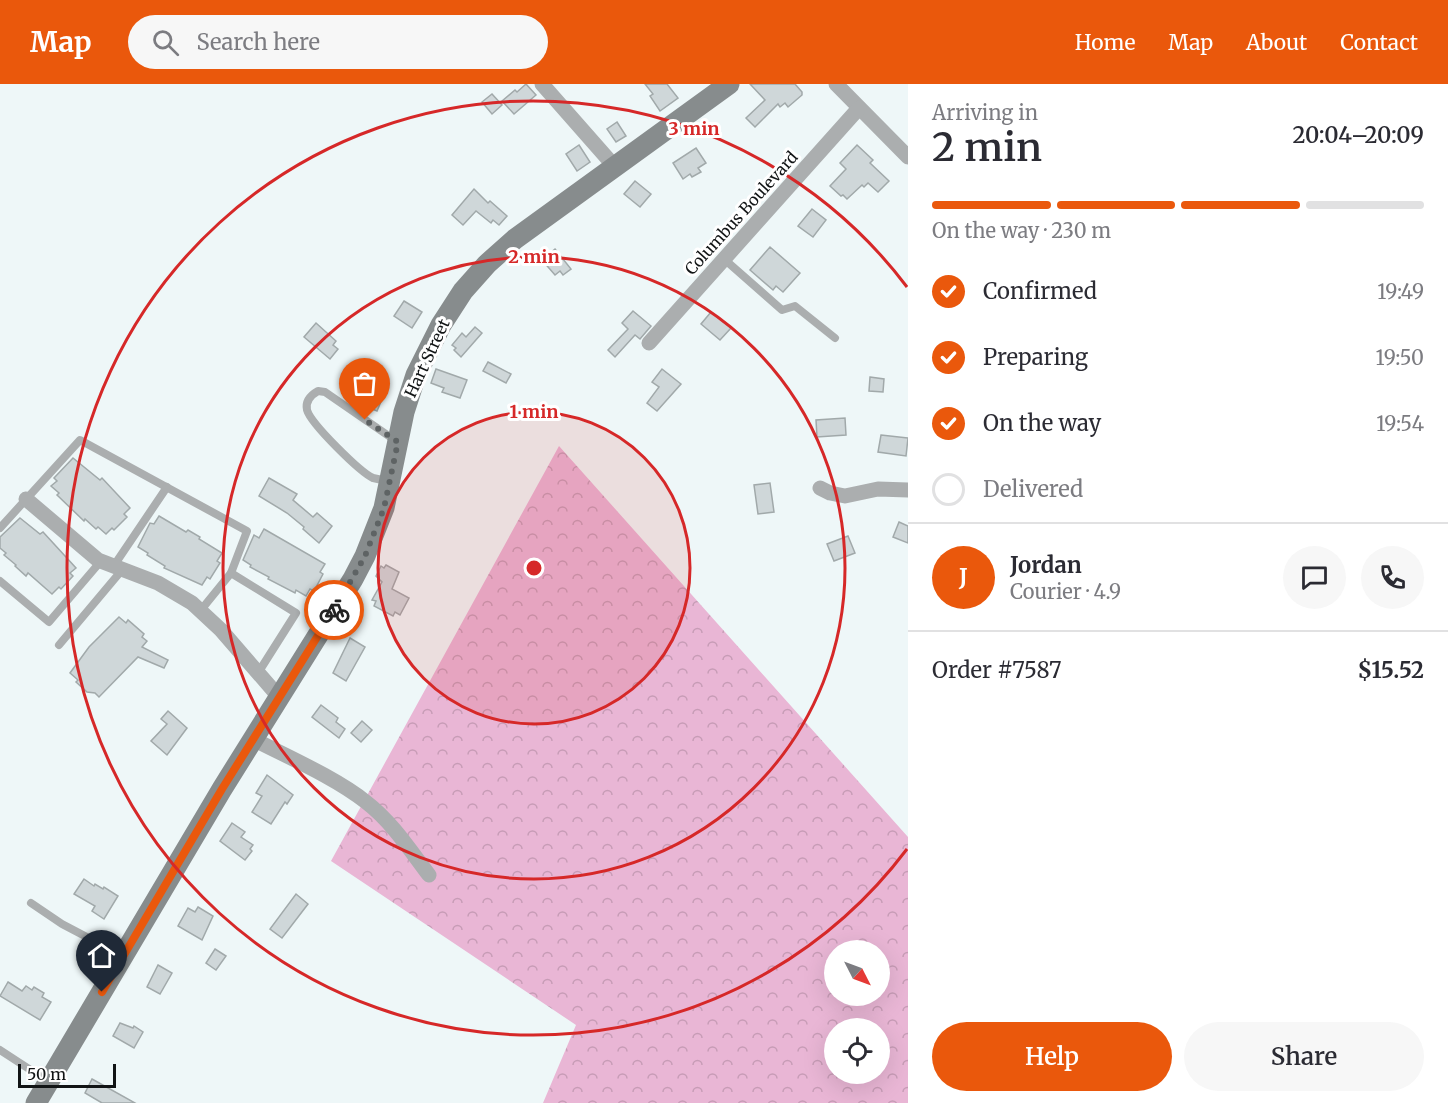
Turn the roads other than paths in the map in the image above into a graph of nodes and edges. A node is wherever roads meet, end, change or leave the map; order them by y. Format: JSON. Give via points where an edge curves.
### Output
{"nodes":[{"id":1,"x":542,"y":84,"type":"edge"},
{"id":2,"x":729,"y":84,"type":"edge"},
{"id":3,"x":836,"y":84,"type":"edge"},
{"id":4,"x":860,"y":108,"type":"junction"},
{"id":5,"x":908,"y":157,"type":"edge"},
{"id":6,"x":615,"y":167,"type":"junction"},
{"id":7,"x":724,"y":259,"type":"junction"},
{"id":8,"x":834,"y":338,"type":"dead end"},
{"id":9,"x":649,"y":343,"type":"dead end"},
{"id":10,"x":398,"y":442,"type":"junction"},
{"id":11,"x":389,"y":481,"type":"junction"},
{"id":12,"x":167,"y":487,"type":"junction"},
{"id":13,"x":820,"y":488,"type":"dead end"},
{"id":14,"x":908,"y":490,"type":"edge"},
{"id":15,"x":26,"y":499,"type":"junction"},
{"id":16,"x":0,"y":528,"type":"edge"},
{"id":17,"x":112,"y":566,"type":"junction"},
{"id":18,"x":231,"y":573,"type":"junction"},
{"id":19,"x":0,"y":581,"type":"edge"},
{"id":20,"x":201,"y":610,"type":"junction"},
{"id":21,"x":59,"y":645,"type":"dead end"},
{"id":22,"x":258,"y":673,"type":"junction"},
{"id":23,"x":279,"y":697,"type":"junction"},
{"id":24,"x":253,"y":739,"type":"junction"},
{"id":25,"x":429,"y":875,"type":"dead end"},
{"id":26,"x":32,"y":903,"type":"dead end"},
{"id":27,"x":123,"y":957,"type":"junction"},
{"id":28,"x":0,"y":1050,"type":"edge"},
{"id":29,"x":49,"y":1082,"type":"junction"},
{"id":30,"x":36,"y":1103,"type":"edge"}],
"edges":[{"from":1,"to":6,"type":"street"},
{"from":2,"to":6,"type":"main road","name":"Hart Street"},
{"from":3,"to":4,"type":"street"},
{"from":4,"to":5,"type":"street"},
{"from":4,"to":7,"type":"street","name":"Columbus Boulevard"},
{"from":6,"to":10,"type":"main road","name":"Hart Street","via":[[515,239],[463,291],[416,375]]},
{"from":7,"to":8,"type":"lane","via":[[782,310],[795,306]]},
{"from":7,"to":9,"type":"street","name":"Columbus Boulevard"},
{"from":10,"to":11,"type":"main road","name":"Hart Street"},
{"from":10,"to":11,"type":"lane","via":[[325,392],[318,391],[308,401],[312,419],[341,451],[372,477]]},
{"from":11,"to":23,"type":"main road","name":"Hart Street","via":[[384,508],[365,556]]},
{"from":12,"to":15,"type":"lane","via":[[80,440]]},
{"from":12,"to":17,"type":"lane"},
{"from":12,"to":18,"type":"lane","via":[[247,531]]},
{"from":13,"to":14,"type":"street","via":[[845,496],[878,489]]},
{"from":15,"to":16,"type":"lane"},
{"from":15,"to":17,"type":"street","via":[[88,553]]},
{"from":17,"to":19,"type":"lane","via":[[49,622]]},
{"from":17,"to":20,"type":"street","via":[[171,589]]},
{"from":17,"to":21,"type":"lane"},
{"from":18,"to":20,"type":"lane"},
{"from":18,"to":22,"type":"lane","via":[[296,613]]},
{"from":20,"to":22,"type":"street"},
{"from":22,"to":23,"type":"street"},
{"from":23,"to":24,"type":"main road","name":"Hart Street"},
{"from":24,"to":25,"type":"street","via":[[367,802]]},
{"from":24,"to":27,"type":"main road","name":"Hart Street"},
{"from":26,"to":27,"type":"lane"},
{"from":27,"to":29,"type":"main road","name":"Hart Street"},
{"from":28,"to":29,"type":"lane"},
{"from":29,"to":30,"type":"main road","name":"Hart Street"}]}
